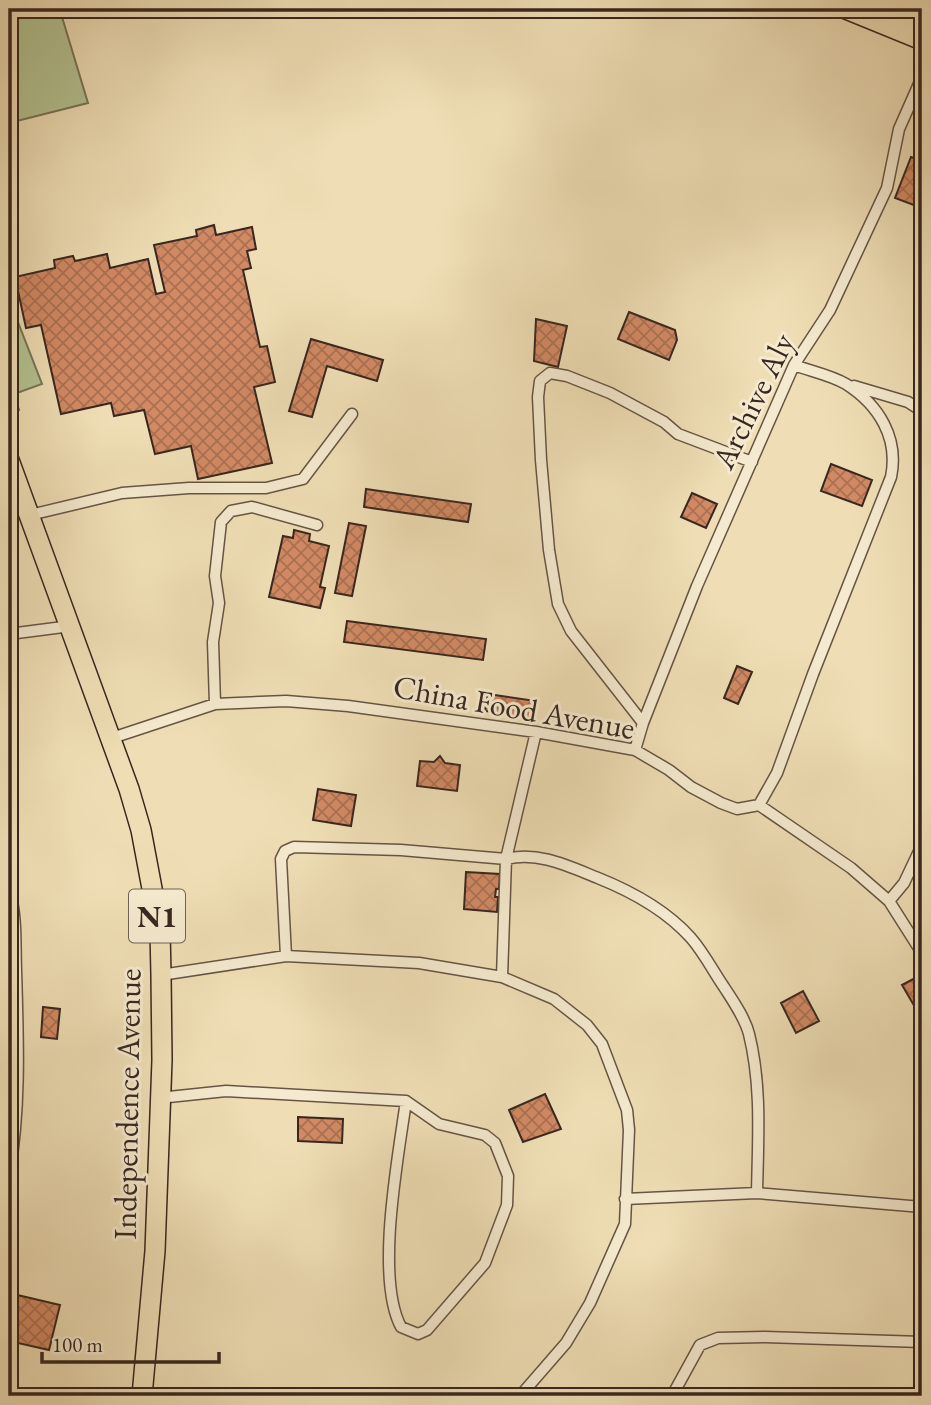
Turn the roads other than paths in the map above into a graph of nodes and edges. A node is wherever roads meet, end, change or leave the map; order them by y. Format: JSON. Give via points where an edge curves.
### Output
{"nodes":[{"id":1,"x":846,"y":9,"type":"edge"},
{"id":2,"x":889,"y":9,"type":"edge"},
{"id":3,"x":922,"y":23,"type":"edge"},
{"id":4,"x":922,"y":40,"type":"edge"},
{"id":5,"x":922,"y":77,"type":"edge"},
{"id":6,"x":794,"y":365,"type":"junction"},
{"id":7,"x":844,"y":383,"type":"junction"},
{"id":8,"x":922,"y":411,"type":"edge"},
{"id":9,"x":352,"y":414,"type":"dead end"},
{"id":10,"x":9,"y":460,"type":"edge"},
{"id":11,"x":752,"y":462,"type":"junction"},
{"id":12,"x":30,"y":515,"type":"junction"},
{"id":13,"x":317,"y":525,"type":"dead end"},
{"id":14,"x":71,"y":626,"type":"junction"},
{"id":15,"x":9,"y":634,"type":"edge"},
{"id":16,"x":215,"y":704,"type":"junction"},
{"id":17,"x":643,"y":723,"type":"junction"},
{"id":18,"x":536,"y":733,"type":"junction"},
{"id":19,"x":112,"y":738,"type":"junction"},
{"id":20,"x":635,"y":750,"type":"junction"},
{"id":21,"x":759,"y":805,"type":"junction"},
{"id":22,"x":922,"y":845,"type":"edge"},
{"id":23,"x":506,"y":859,"type":"junction"},
{"id":24,"x":9,"y":893,"type":"edge"},
{"id":25,"x":890,"y":901,"type":"junction"},
{"id":26,"x":922,"y":953,"type":"edge"},
{"id":27,"x":286,"y":956,"type":"junction"},
{"id":28,"x":161,"y":975,"type":"junction"},
{"id":29,"x":502,"y":977,"type":"junction"},
{"id":30,"x":159,"y":1098,"type":"junction"},
{"id":31,"x":406,"y":1101,"type":"junction"},
{"id":32,"x":9,"y":1175,"type":"edge"},
{"id":33,"x":757,"y":1193,"type":"junction"},
{"id":34,"x":625,"y":1199,"type":"junction"},
{"id":35,"x":922,"y":1207,"type":"edge"},
{"id":36,"x":922,"y":1342,"type":"edge"},
{"id":37,"x":142,"y":1396,"type":"edge"},
{"id":38,"x":520,"y":1396,"type":"edge"},
{"id":39,"x":672,"y":1396,"type":"edge"}],
"edges":[{"from":1,"to":4,"type":"highway"},
{"from":2,"to":3,"type":"highway"},
{"from":5,"to":6,"type":"street","name":"Archive Aly","via":[[900,129],[887,188],[830,310]]},
{"from":6,"to":7,"type":"street"},
{"from":6,"to":11,"type":"street","name":"Archive Aly"},
{"from":7,"to":8,"type":"street","via":[[908,402]]},
{"from":7,"to":21,"type":"street","via":[[872,405],[886,425],[894,463],[777,773]]},
{"from":9,"to":12,"type":"street","via":[[303,479],[266,488],[122,493]]},
{"from":10,"to":12,"type":"highway","name":"Independence Avenue","number":"N1"},
{"from":11,"to":17,"type":"street","name":"Archive Aly"},
{"from":11,"to":17,"type":"street","via":[[678,434],[610,393],[567,376],[551,373],[540,380],[541,460],[558,604],[571,631]]},
{"from":12,"to":14,"type":"highway","name":"Independence Avenue","number":"N1"},
{"from":13,"to":16,"type":"street","via":[[252,507],[230,511],[221,522],[215,576],[219,603],[213,642]]},
{"from":14,"to":15,"type":"street"},
{"from":14,"to":19,"type":"highway","name":"Independence Avenue","number":"N1"},
{"from":16,"to":18,"type":"street","name":"China Food Avenue","via":[[286,701],[348,706]]},
{"from":16,"to":19,"type":"street","name":"China Food Avenue"},
{"from":17,"to":20,"type":"street","name":"Archive Aly"},
{"from":18,"to":20,"type":"street","name":"China Food Avenue"},
{"from":18,"to":23,"type":"street"},
{"from":19,"to":28,"type":"highway","name":"Independence Avenue","number":"N1","via":[[141,830],[160,931]]},
{"from":20,"to":21,"type":"street","name":"China Food Avenue","via":[[721,803],[737,809]]},
{"from":21,"to":25,"type":"street","via":[[851,868]]},
{"from":22,"to":25,"type":"street"},
{"from":23,"to":27,"type":"street","via":[[294,847],[281,859]]},
{"from":23,"to":29,"type":"street"},
{"from":23,"to":33,"type":"street","via":[[533,856],[613,884],[663,911],[692,940],[748,1030],[759,1100]]},
{"from":24,"to":32,"type":"street","via":[[18,1035]]},
{"from":25,"to":26,"type":"street"},
{"from":27,"to":28,"type":"street"},
{"from":27,"to":29,"type":"street","via":[[419,963]]},
{"from":28,"to":30,"type":"highway","name":"Independence Avenue","number":"N1"},
{"from":29,"to":34,"type":"street","via":[[554,999],[587,1024],[602,1044],[629,1130]]},
{"from":30,"to":31,"type":"street","via":[[226,1091]]},
{"from":30,"to":37,"type":"highway","name":"Independence Avenue","number":"N1","via":[[155,1251]]},
{"from":31,"to":31,"type":"street","via":[[439,1124],[485,1135],[495,1143],[508,1176],[507,1205],[485,1263],[447,1310],[418,1334],[401,1327],[389,1294],[391,1213]]},
{"from":33,"to":34,"type":"street"},
{"from":33,"to":35,"type":"street"},
{"from":34,"to":38,"type":"street","via":[[625,1224],[590,1303],[566,1343]]},
{"from":36,"to":39,"type":"street","via":[[718,1338],[700,1345]]}]}
